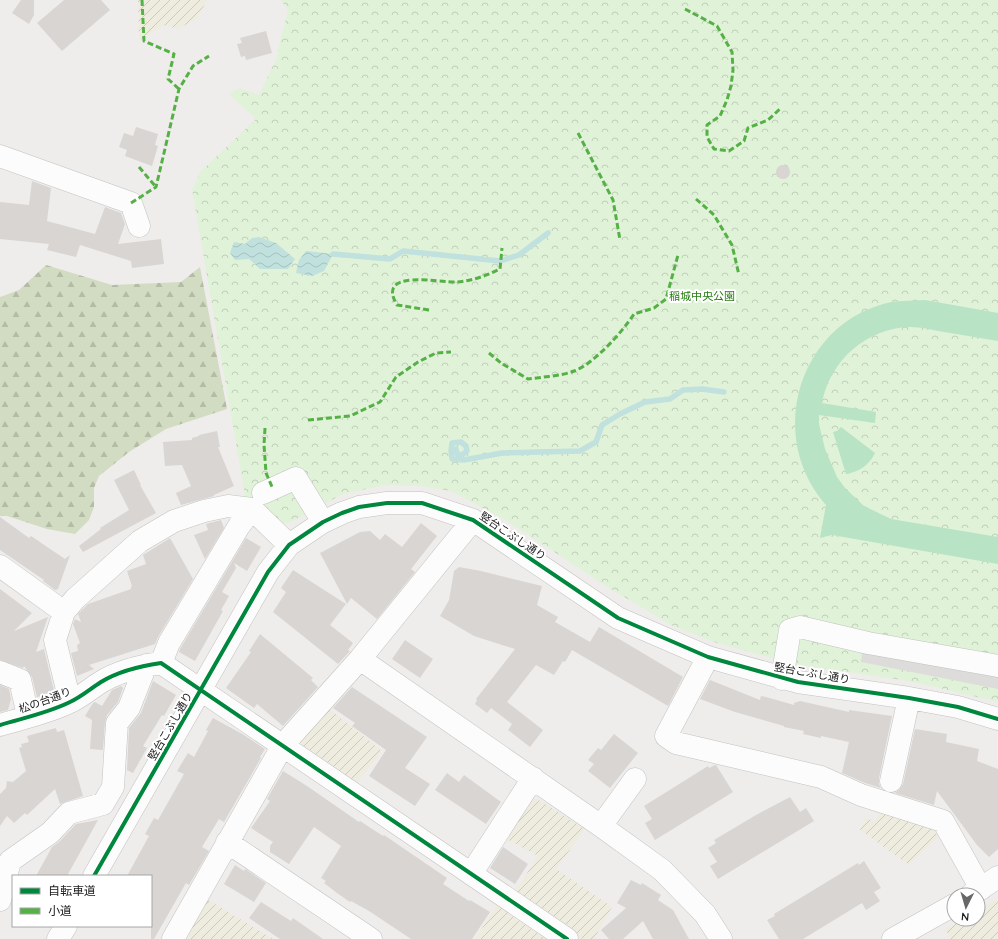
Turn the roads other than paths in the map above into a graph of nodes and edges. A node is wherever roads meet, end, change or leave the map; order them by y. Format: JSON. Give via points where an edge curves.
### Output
{"nodes":[{"id":1,"x":0,"y":156,"type":"edge"},
{"id":2,"x":139,"y":226,"type":"dead end"},
{"id":3,"x":258,"y":501,"type":"junction"},
{"id":4,"x":473,"y":520,"type":"junction"},
{"id":5,"x":322,"y":522,"type":"junction"},
{"id":6,"x":289,"y":545,"type":"junction"},
{"id":7,"x":0,"y":566,"type":"edge"},
{"id":8,"x":64,"y":612,"type":"junction"},
{"id":9,"x":708,"y":657,"type":"junction"},
{"id":10,"x":360,"y":659,"type":"junction"},
{"id":11,"x":154,"y":664,"type":"junction"},
{"id":12,"x":998,"y":666,"type":"edge"},
{"id":13,"x":0,"y":672,"type":"edge"},
{"id":14,"x":782,"y":679,"type":"junction"},
{"id":15,"x":200,"y":690,"type":"junction"},
{"id":16,"x":909,"y":698,"type":"junction"},
{"id":17,"x":70,"y":702,"type":"junction"},
{"id":18,"x":28,"y":716,"type":"junction"},
{"id":19,"x":998,"y":719,"type":"edge"},
{"id":20,"x":0,"y":725,"type":"edge"},
{"id":21,"x":284,"y":745,"type":"junction"},
{"id":22,"x":533,"y":778,"type":"junction"},
{"id":23,"x":635,"y":779,"type":"dead end"},
{"id":24,"x":891,"y":781,"type":"dead end"},
{"id":25,"x":601,"y":826,"type":"junction"},
{"id":26,"x":228,"y":842,"type":"junction"},
{"id":27,"x":470,"y":874,"type":"junction"},
{"id":28,"x":95,"y":875,"type":"edge"},
{"id":29,"x":984,"y":887,"type":"edge"},
{"id":30,"x":0,"y":900,"type":"edge"},
{"id":31,"x":946,"y":909,"type":"edge"},
{"id":32,"x":65,"y":927,"type":"edge"},
{"id":33,"x":58,"y":939,"type":"edge"},
{"id":34,"x":173,"y":939,"type":"edge"},
{"id":35,"x":371,"y":939,"type":"edge"},
{"id":36,"x":567,"y":939,"type":"edge"},
{"id":37,"x":721,"y":939,"type":"edge"},
{"id":38,"x":893,"y":939,"type":"edge"}],
"edges":[{"from":1,"to":2,"type":"street","via":[[131,203]]},
{"from":3,"to":5,"type":"street","via":[[296,478]]},
{"from":3,"to":6,"type":"street"},
{"from":3,"to":8,"type":"street","via":[[204,511],[174,521],[140,542],[75,598]]},
{"from":3,"to":11,"type":"street","via":[[238,526]]},
{"from":4,"to":5,"type":"street","name":"竪台こぶし通り","via":[[422,503],[387,503],[360,507]]},
{"from":4,"to":9,"type":"street","name":"竪台こぶし通り","via":[[618,618]]},
{"from":4,"to":10,"type":"street"},
{"from":5,"to":6,"type":"street","name":"竪台こぶし通り"},
{"from":6,"to":15,"type":"street","name":"竪台こぶし通り","via":[[268,572]]},
{"from":7,"to":8,"type":"street"},
{"from":8,"to":17,"type":"street","via":[[55,640]]},
{"from":9,"to":14,"type":"street","name":"竪台こぶし通り"},
{"from":9,"to":29,"type":"street","via":[[666,736],[676,743],[821,777],[860,795],[943,821]]},
{"from":10,"to":21,"type":"street"},
{"from":10,"to":22,"type":"street"},
{"from":11,"to":15,"type":"street"},
{"from":11,"to":17,"type":"street","name":"松の台通り","via":[[121,672]]},
{"from":11,"to":30,"type":"street","via":[[129,708],[117,723],[112,787],[103,804],[70,813],[50,833],[10,860]]},
{"from":12,"to":14,"type":"street","via":[[800,627],[790,630]]},
{"from":13,"to":18,"type":"street","via":[[20,680]]},
{"from":14,"to":16,"type":"street","name":"竪台こぶし通り"},
{"from":15,"to":21,"type":"street"},
{"from":15,"to":28,"type":"street","name":"竪台こぶし通り"},
{"from":16,"to":19,"type":"street","name":"竪台こぶし通り","via":[[958,707]]},
{"from":16,"to":24,"type":"street"},
{"from":17,"to":18,"type":"street","name":"松の台通り"},
{"from":18,"to":20,"type":"street","name":"松の台通り"},
{"from":21,"to":26,"type":"street"},
{"from":21,"to":27,"type":"street"},
{"from":22,"to":25,"type":"street"},
{"from":22,"to":27,"type":"street"},
{"from":23,"to":25,"type":"street"},
{"from":25,"to":37,"type":"street","via":[[662,870],[705,914]]},
{"from":26,"to":34,"type":"street"},
{"from":26,"to":35,"type":"street"},
{"from":27,"to":36,"type":"street"},
{"from":31,"to":38,"type":"street"},
{"from":32,"to":33,"type":"street"}]}
